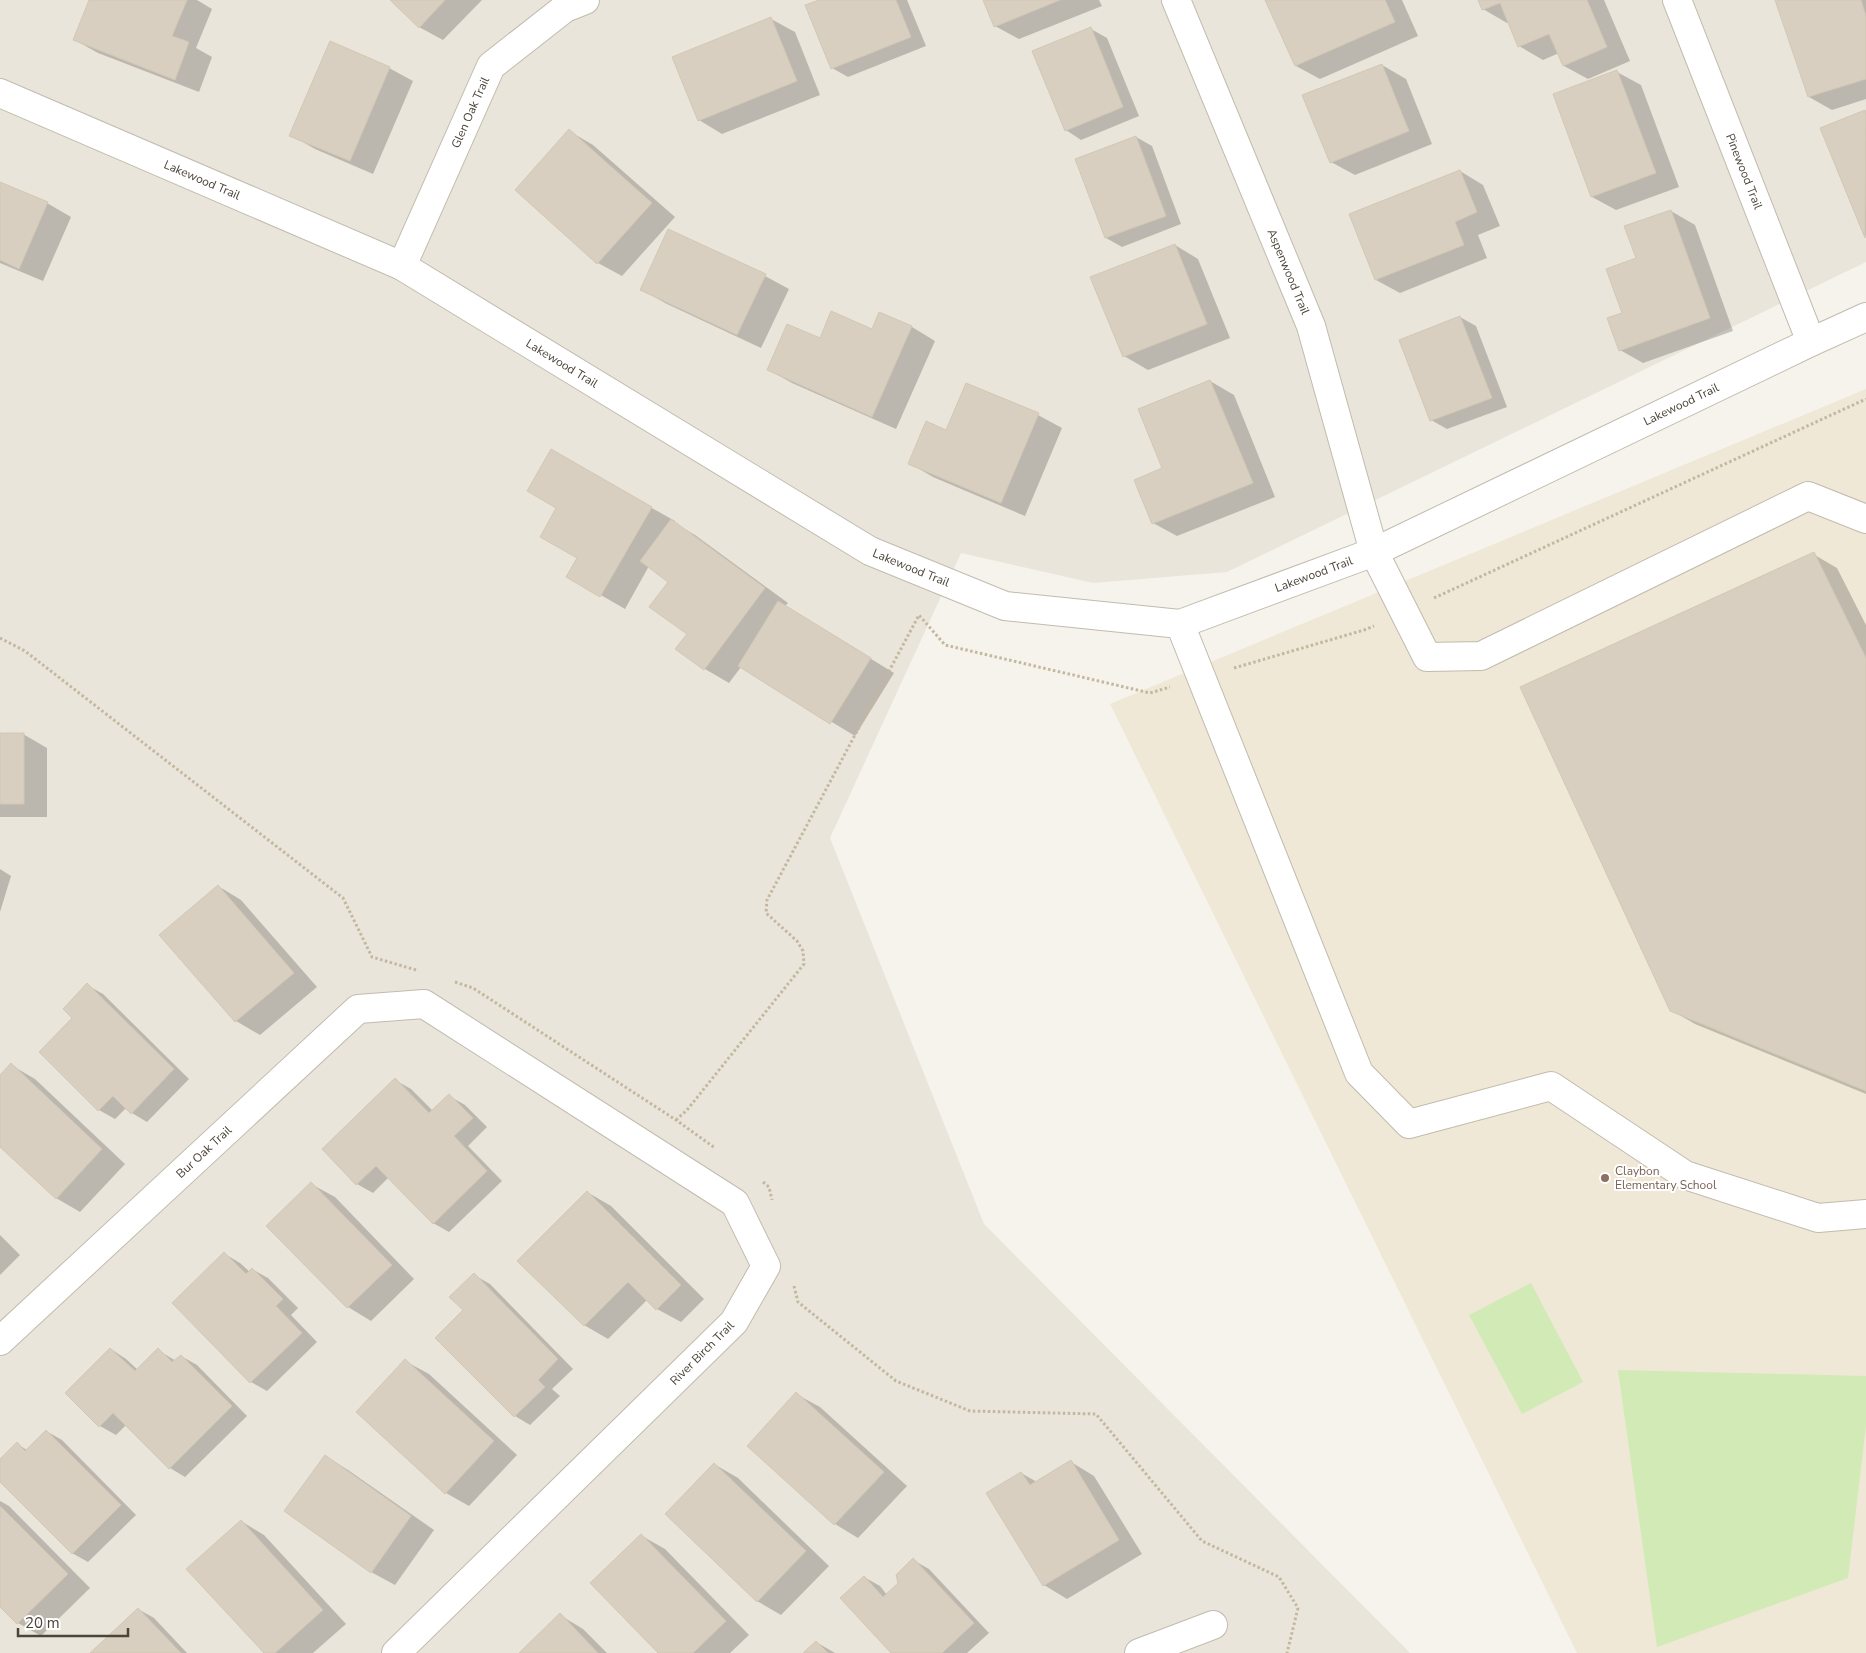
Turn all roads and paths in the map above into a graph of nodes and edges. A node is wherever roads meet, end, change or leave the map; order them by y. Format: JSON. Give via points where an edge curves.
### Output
{"nodes":[{"id":1,"x":585,"y":0,"type":"edge"},
{"id":2,"x":1176,"y":0,"type":"edge"},
{"id":3,"x":1677,"y":0,"type":"edge"},
{"id":4,"x":0,"y":93,"type":"edge"},
{"id":5,"x":402,"y":266,"type":"junction"},
{"id":6,"x":1866,"y":317,"type":"edge"},
{"id":7,"x":1811,"y":342,"type":"junction"},
{"id":8,"x":1866,"y":399,"type":"edge"},
{"id":9,"x":1866,"y":519,"type":"edge"},
{"id":10,"x":1374,"y":552,"type":"junction"},
{"id":11,"x":1404,"y":612,"type":"junction"},
{"id":12,"x":1180,"y":624,"type":"junction"},
{"id":13,"x":1202,"y":678,"type":"junction"},
{"id":14,"x":424,"y":1004,"type":"joint"},
{"id":15,"x":676,"y":1120,"type":"dead end"},
{"id":16,"x":1866,"y":1214,"type":"edge"},
{"id":17,"x":0,"y":1341,"type":"edge"},
{"id":18,"x":1212,"y":1624,"type":"dead end"},
{"id":19,"x":396,"y":1653,"type":"edge"},
{"id":20,"x":1139,"y":1653,"type":"edge"}],
"edges":[{"from":1,"to":5,"type":"street","name":"Glen Oak Trail","via":[[565,8],[491,66]]},
{"from":2,"to":10,"type":"street","name":"Aspenwood Trail","via":[[1311,326]]},
{"from":3,"to":7,"type":"street","name":"Pinewood Trail"},
{"from":4,"to":5,"type":"street","name":"Lakewood Trail"},
{"from":5,"to":12,"type":"street","name":"Lakewood Trail","via":[[870,551],[1005,606]]},
{"from":6,"to":7,"type":"street","name":"Lakewood Trail"},
{"from":7,"to":10,"type":"street","name":"Lakewood Trail"},
{"from":8,"to":11,"type":"path"},
{"from":9,"to":11,"type":"street","name":"Aspenwood Trail","via":[[1808,496],[1482,656],[1428,657]]},
{"from":10,"to":11,"type":"street","name":"Aspenwood Trail"},
{"from":10,"to":12,"type":"street","name":"Lakewood Trail"},
{"from":11,"to":13,"type":"path","via":[[1364,630]]},
{"from":12,"to":13,"type":"street"},
{"from":13,"to":15,"type":"path","via":[[1150,693],[945,645],[919,615],[767,900],[766,914],[797,941],[803,951],[804,964]]},
{"from":13,"to":16,"type":"street","via":[[1359,1073],[1409,1124],[1552,1086],[1685,1175],[1818,1218]]},
{"from":14,"to":17,"type":"street","name":"Bur Oak Trail","via":[[358,1009]]},
{"from":14,"to":19,"type":"street","name":"River Birch Trail","via":[[735,1203],[766,1266],[734,1322]]},
{"from":18,"to":20,"type":"street"}]}
